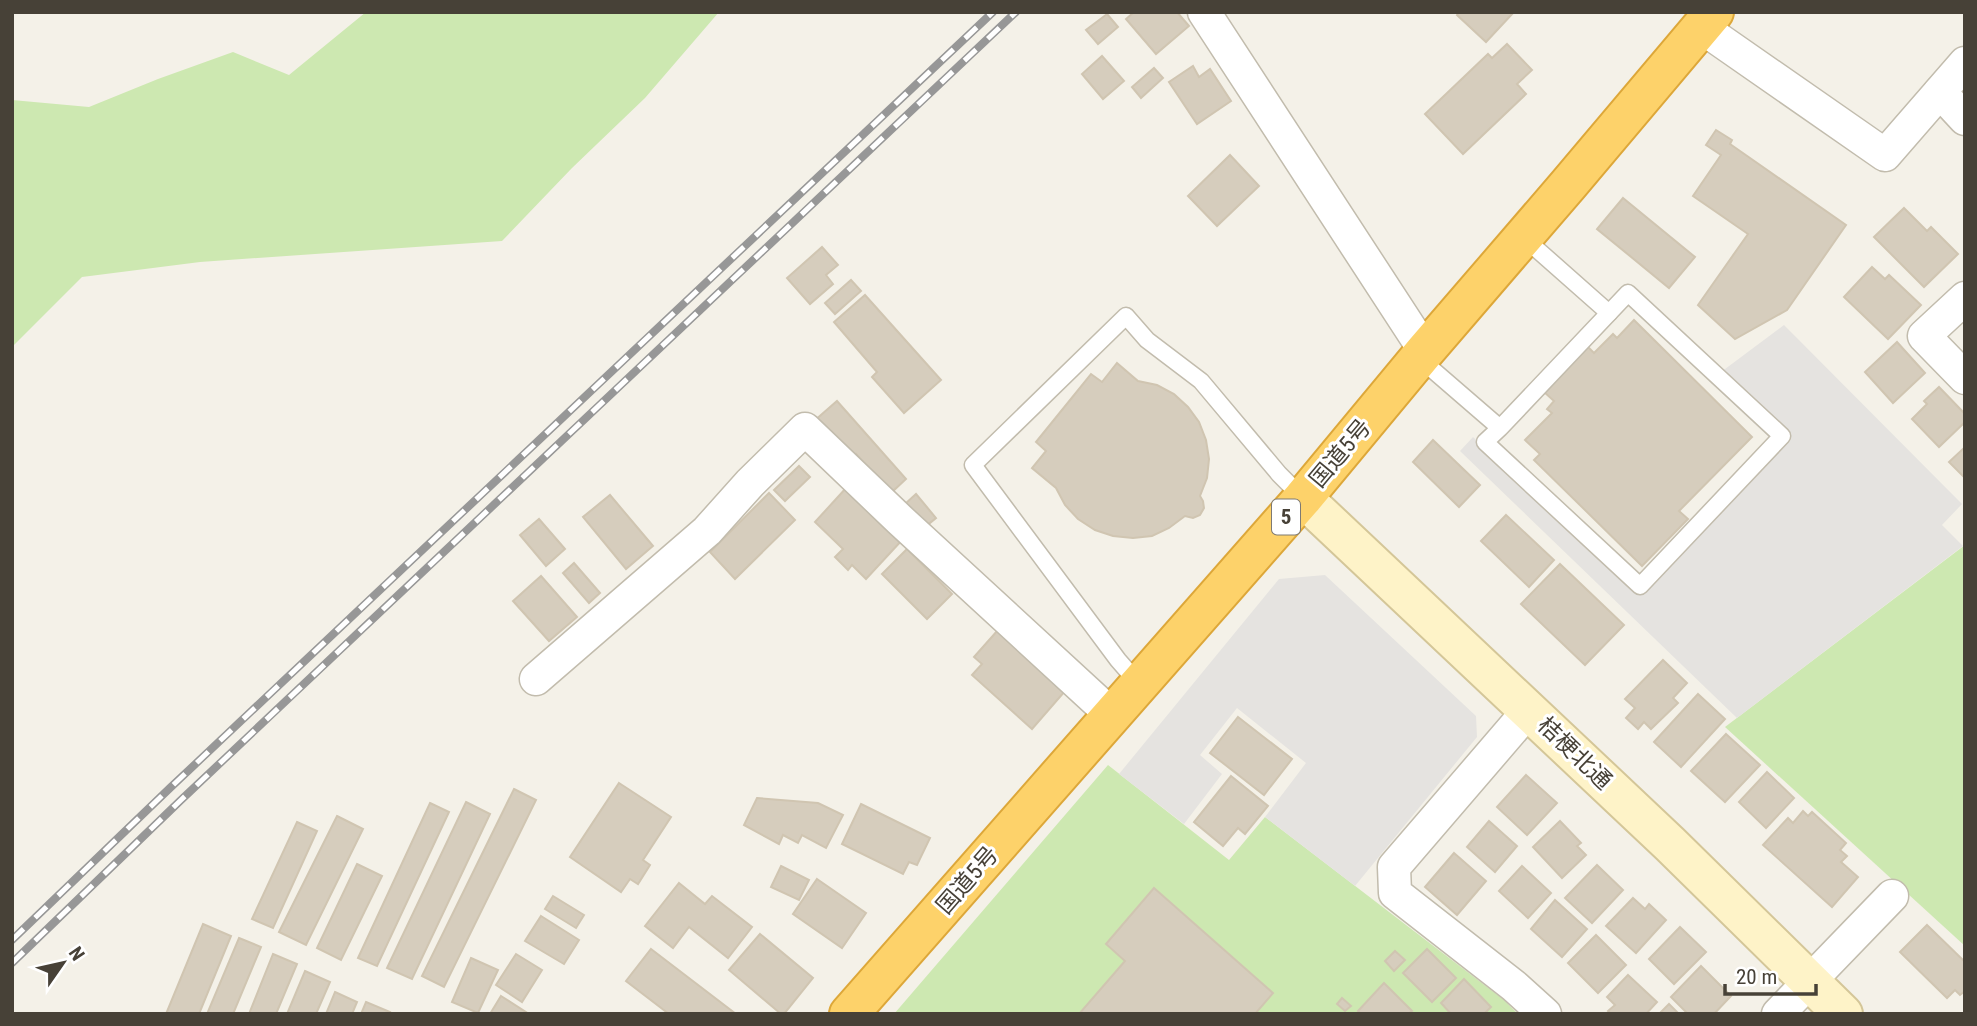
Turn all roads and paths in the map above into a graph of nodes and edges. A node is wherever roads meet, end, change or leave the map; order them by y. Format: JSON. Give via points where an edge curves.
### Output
{"nodes":[{"id":1,"x":1204,"y":12,"type":"edge"},
{"id":2,"x":1707,"y":20,"type":"edge"},
{"id":3,"x":1965,"y":63,"type":"edge"},
{"id":4,"x":1940,"y":92,"type":"junction"},
{"id":5,"x":1965,"y":119,"type":"edge"},
{"id":6,"x":1523,"y":237,"type":"junction"},
{"id":7,"x":1965,"y":298,"type":"edge"},
{"id":8,"x":1609,"y":313,"type":"junction"},
{"id":9,"x":1422,"y":354,"type":"junction"},
{"id":10,"x":1965,"y":379,"type":"edge"},
{"id":11,"x":1500,"y":428,"type":"junction"},
{"id":12,"x":1303,"y":498,"type":"junction"},
{"id":13,"x":536,"y":679,"type":"dead end"},
{"id":14,"x":1139,"y":684,"type":"junction"},
{"id":15,"x":1529,"y":710,"type":"junction"},
{"id":16,"x":1112,"y":715,"type":"junction"},
{"id":17,"x":1892,"y":896,"type":"dead end"},
{"id":18,"x":1809,"y":981,"type":"junction"},
{"id":19,"x":849,"y":1014,"type":"edge"},
{"id":20,"x":1545,"y":1014,"type":"edge"},
{"id":21,"x":1778,"y":1014,"type":"edge"},
{"id":22,"x":1843,"y":1014,"type":"edge"}],
"edges":[{"from":1,"to":9,"type":"street"},
{"from":2,"to":4,"type":"street","via":[[1885,155]]},
{"from":2,"to":6,"type":"highway","name":"国道5号","number":"5"},
{"from":3,"to":4,"type":"street"},
{"from":4,"to":5,"type":"street"},
{"from":6,"to":8,"type":"lane"},
{"from":6,"to":9,"type":"highway","name":"国道5号","number":"5"},
{"from":7,"to":10,"type":"street","via":[[1924,336]]},
{"from":8,"to":11,"type":"lane"},
{"from":8,"to":11,"type":"lane","via":[[1628,293],[1782,436],[1640,586],[1485,442]]},
{"from":9,"to":11,"type":"lane"},
{"from":9,"to":12,"type":"highway","name":"国道5号","number":"5"},
{"from":12,"to":14,"type":"highway","name":"国道5号","number":"5"},
{"from":12,"to":14,"type":"lane","via":[[1201,381],[1147,340],[1126,316],[973,465]]},
{"from":12,"to":15,"type":"street","name":"桔梗北通"},
{"from":13,"to":16,"type":"street","via":[[707,531],[805,429]]},
{"from":14,"to":16,"type":"highway","name":"国道5号","number":"5"},
{"from":15,"to":18,"type":"street","name":"桔梗北通"},
{"from":15,"to":20,"type":"street","via":[[1394,867],[1395,894]]},
{"from":16,"to":19,"type":"highway","name":"国道5号","number":"5"},
{"from":17,"to":18,"type":"street"},
{"from":18,"to":21,"type":"street"},
{"from":18,"to":22,"type":"street","name":"桔梗北通"}]}
